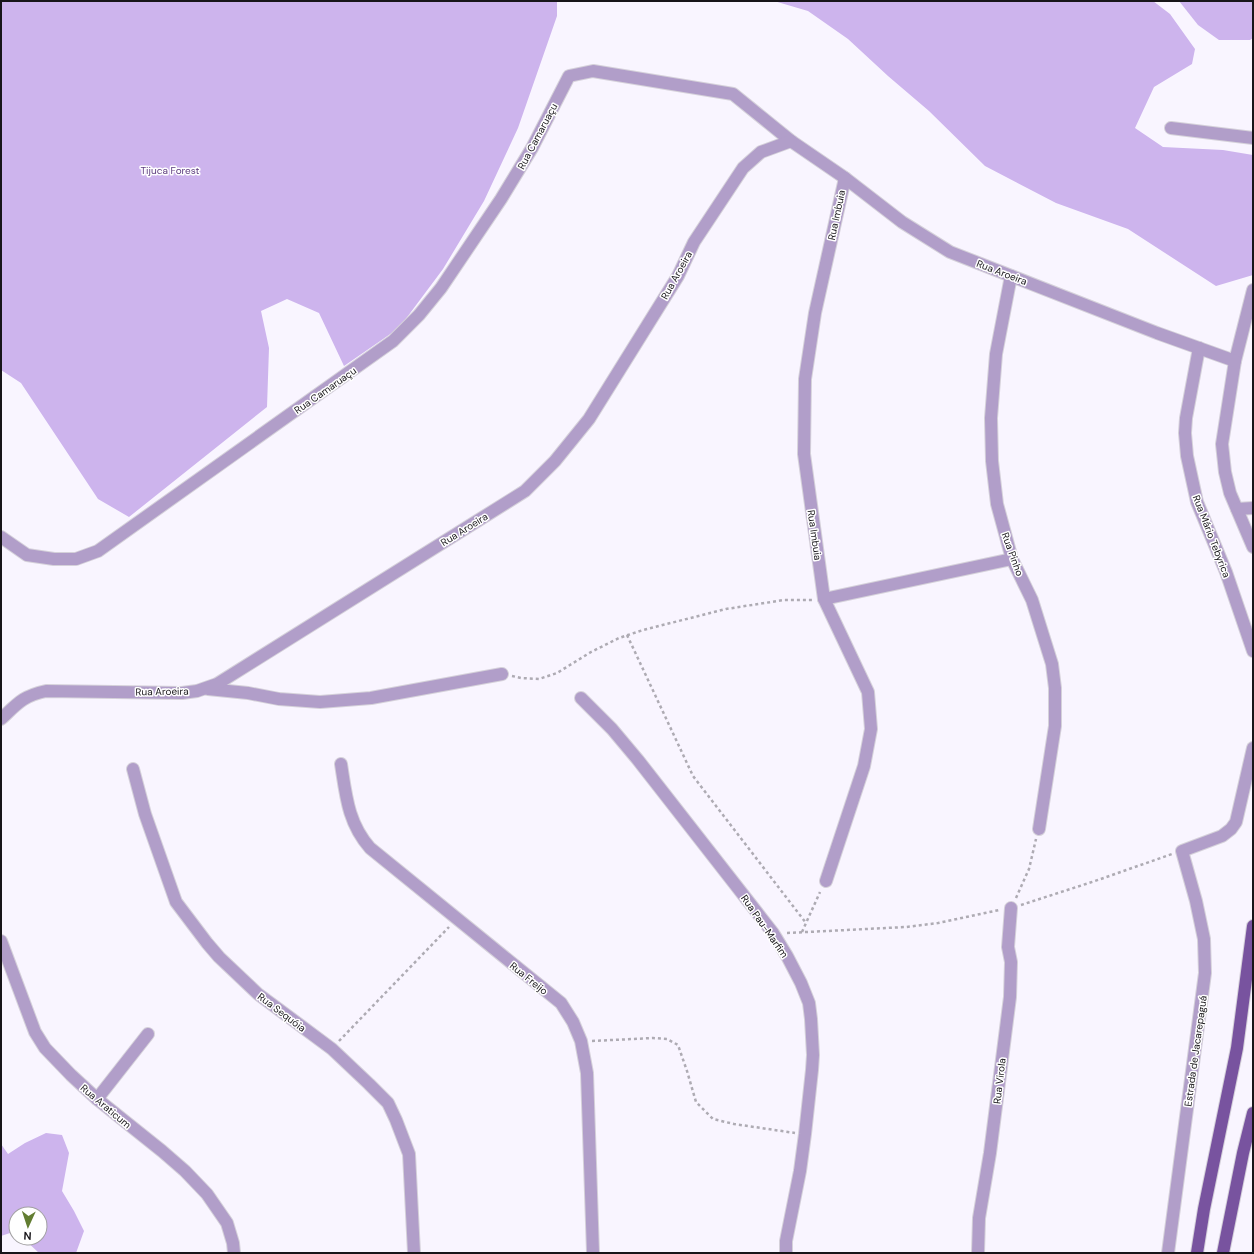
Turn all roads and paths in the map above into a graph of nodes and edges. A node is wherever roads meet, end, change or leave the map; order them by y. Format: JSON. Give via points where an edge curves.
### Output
{"nodes":[{"id":1,"x":559,"y":95,"type":"joint"},
{"id":2,"x":1171,"y":128,"type":"dead end"},
{"id":3,"x":1253,"y":138,"type":"edge"},
{"id":4,"x":791,"y":141,"type":"junction"},
{"id":5,"x":845,"y":178,"type":"junction"},
{"id":6,"x":1011,"y":276,"type":"junction"},
{"id":7,"x":1253,"y":290,"type":"edge"},
{"id":8,"x":1199,"y":348,"type":"junction"},
{"id":9,"x":1235,"y":361,"type":"junction"},
{"id":10,"x":1253,"y":508,"type":"edge"},
{"id":11,"x":1237,"y":509,"type":"junction"},
{"id":12,"x":1,"y":537,"type":"edge"},
{"id":13,"x":1253,"y":547,"type":"edge"},
{"id":14,"x":1012,"y":559,"type":"junction"},
{"id":15,"x":824,"y":599,"type":"junction"},
{"id":16,"x":627,"y":635,"type":"junction"},
{"id":17,"x":1253,"y":651,"type":"edge"},
{"id":18,"x":502,"y":674,"type":"joint"},
{"id":19,"x":205,"y":688,"type":"junction"},
{"id":20,"x":581,"y":698,"type":"dead end"},
{"id":21,"x":1,"y":719,"type":"edge"},
{"id":22,"x":1253,"y":748,"type":"edge"},
{"id":23,"x":341,"y":764,"type":"dead end"},
{"id":24,"x":133,"y":769,"type":"dead end"},
{"id":25,"x":1039,"y":829,"type":"joint"},
{"id":26,"x":1182,"y":851,"type":"junction"},
{"id":27,"x":826,"y":881,"type":"joint"},
{"id":28,"x":1011,"y":908,"type":"junction"},
{"id":29,"x":457,"y":919,"type":"junction"},
{"id":30,"x":806,"y":923,"type":"junction"},
{"id":31,"x":1253,"y":926,"type":"edge"},
{"id":32,"x":802,"y":932,"type":"junction"},
{"id":33,"x":773,"y":933,"type":"junction"},
{"id":34,"x":1,"y":941,"type":"edge"},
{"id":35,"x":148,"y":1034,"type":"dead end"},
{"id":36,"x":581,"y":1041,"type":"junction"},
{"id":37,"x":332,"y":1049,"type":"junction"},
{"id":38,"x":97,"y":1099,"type":"junction"},
{"id":39,"x":1253,"y":1113,"type":"edge"},
{"id":40,"x":805,"y":1134,"type":"junction"},
{"id":41,"x":234,"y":1253,"type":"edge"},
{"id":42,"x":414,"y":1253,"type":"edge"},
{"id":43,"x":593,"y":1253,"type":"edge"},
{"id":44,"x":786,"y":1253,"type":"edge"},
{"id":45,"x":978,"y":1253,"type":"edge"},
{"id":46,"x":1168,"y":1253,"type":"edge"},
{"id":47,"x":1197,"y":1253,"type":"edge"},
{"id":48,"x":1223,"y":1253,"type":"edge"}],
"edges":[{"from":1,"to":4,"type":"street","name":"Rua Aroeira","via":[[569,76],[593,71],[733,94]]},
{"from":1,"to":12,"type":"street","name":"Rua Camaruaçu","via":[[532,148],[501,199],[440,288],[419,315],[393,341],[98,551],[76,559],[54,559],[27,555]]},
{"from":2,"to":3,"type":"street"},
{"from":4,"to":5,"type":"street","name":"Rua Aroeira"},
{"from":4,"to":19,"type":"street","name":"Rua Aroeira","via":[[761,152],[743,168],[694,242],[678,276],[589,419],[555,461],[525,491],[218,684]]},
{"from":5,"to":6,"type":"street","name":"Rua Aroeira","via":[[902,222],[950,252]]},
{"from":5,"to":15,"type":"street","name":"Rua Imbuia","via":[[815,313],[805,379],[804,454]]},
{"from":6,"to":8,"type":"street","name":"Rua Aroeira"},
{"from":6,"to":14,"type":"street","name":"Rua Pinho","via":[[996,354],[991,418],[992,462],[997,504]]},
{"from":7,"to":9,"type":"street"},
{"from":8,"to":9,"type":"street","name":"Rua Aroeira"},
{"from":8,"to":17,"type":"street","name":"Rua Mário Tebyrica","via":[[1186,418],[1187,456],[1197,502],[1226,572]]},
{"from":9,"to":11,"type":"street","via":[[1222,444],[1225,472]]},
{"from":10,"to":11,"type":"street"},
{"from":11,"to":13,"type":"street"},
{"from":14,"to":15,"type":"street"},
{"from":14,"to":25,"type":"street","name":"Rua Pinho","via":[[1032,600],[1042,629],[1052,664],[1055,688],[1055,726]]},
{"from":15,"to":16,"type":"path","via":[[784,600],[726,609]]},
{"from":15,"to":27,"type":"street","name":"Rua Imbuia","via":[[868,692],[871,729],[864,766]]},
{"from":16,"to":18,"type":"path","via":[[591,652],[557,673],[539,679]]},
{"from":16,"to":30,"type":"path","via":[[693,776]]},
{"from":18,"to":19,"type":"street","via":[[371,698],[320,702]]},
{"from":19,"to":21,"type":"street","name":"Rua Aroeira","via":[[182,693],[46,691],[22,699]]},
{"from":20,"to":33,"type":"street","name":"Rua Pau-Marfim","via":[[638,760]]},
{"from":22,"to":26,"type":"street","via":[[1236,822],[1231,830]]},
{"from":23,"to":29,"type":"street","name":"Rua Freijo","via":[[347,804],[361,838]]},
{"from":24,"to":37,"type":"street","name":"Rua Sequóia","via":[[145,814],[176,902],[207,943],[258,994]]},
{"from":25,"to":28,"type":"path","via":[[1029,869]]},
{"from":26,"to":28,"type":"path"},
{"from":26,"to":46,"type":"street","name":"Estrada de Jacarepaguá","via":[[1204,939],[1205,973]]},
{"from":27,"to":30,"type":"path"},
{"from":28,"to":32,"type":"path","via":[[906,927]]},
{"from":28,"to":45,"type":"street","name":"Rua Virola","via":[[1008,947],[1011,962],[1010,997],[980,1218]]},
{"from":29,"to":36,"type":"street","name":"Rua Freijo","via":[[561,1003]]},
{"from":29,"to":37,"type":"path"},
{"from":30,"to":32,"type":"path"},
{"from":31,"to":47,"type":"main road","via":[[1237,1048]]},
{"from":32,"to":33,"type":"path"},
{"from":33,"to":40,"type":"street","name":"Rua Pau-Marfim","via":[[788,956],[809,1003],[813,1055]]},
{"from":34,"to":38,"type":"street","name":"Rua Araticum","via":[[36,1032],[46,1048],[66,1070]]},
{"from":35,"to":38,"type":"street"},
{"from":36,"to":40,"type":"path","via":[[667,1039],[678,1045],[696,1102],[713,1119]]},
{"from":36,"to":43,"type":"street","name":"Rua Freijo","via":[[587,1073]]},
{"from":37,"to":42,"type":"street","name":"Rua Sequóia","via":[[388,1103],[396,1120],[409,1154]]},
{"from":38,"to":41,"type":"street","name":"Rua Araticum","via":[[162,1151],[208,1194],[227,1223]]},
{"from":39,"to":48,"type":"main road"},
{"from":40,"to":44,"type":"street","name":"Rua Pau-Marfim"}]}
